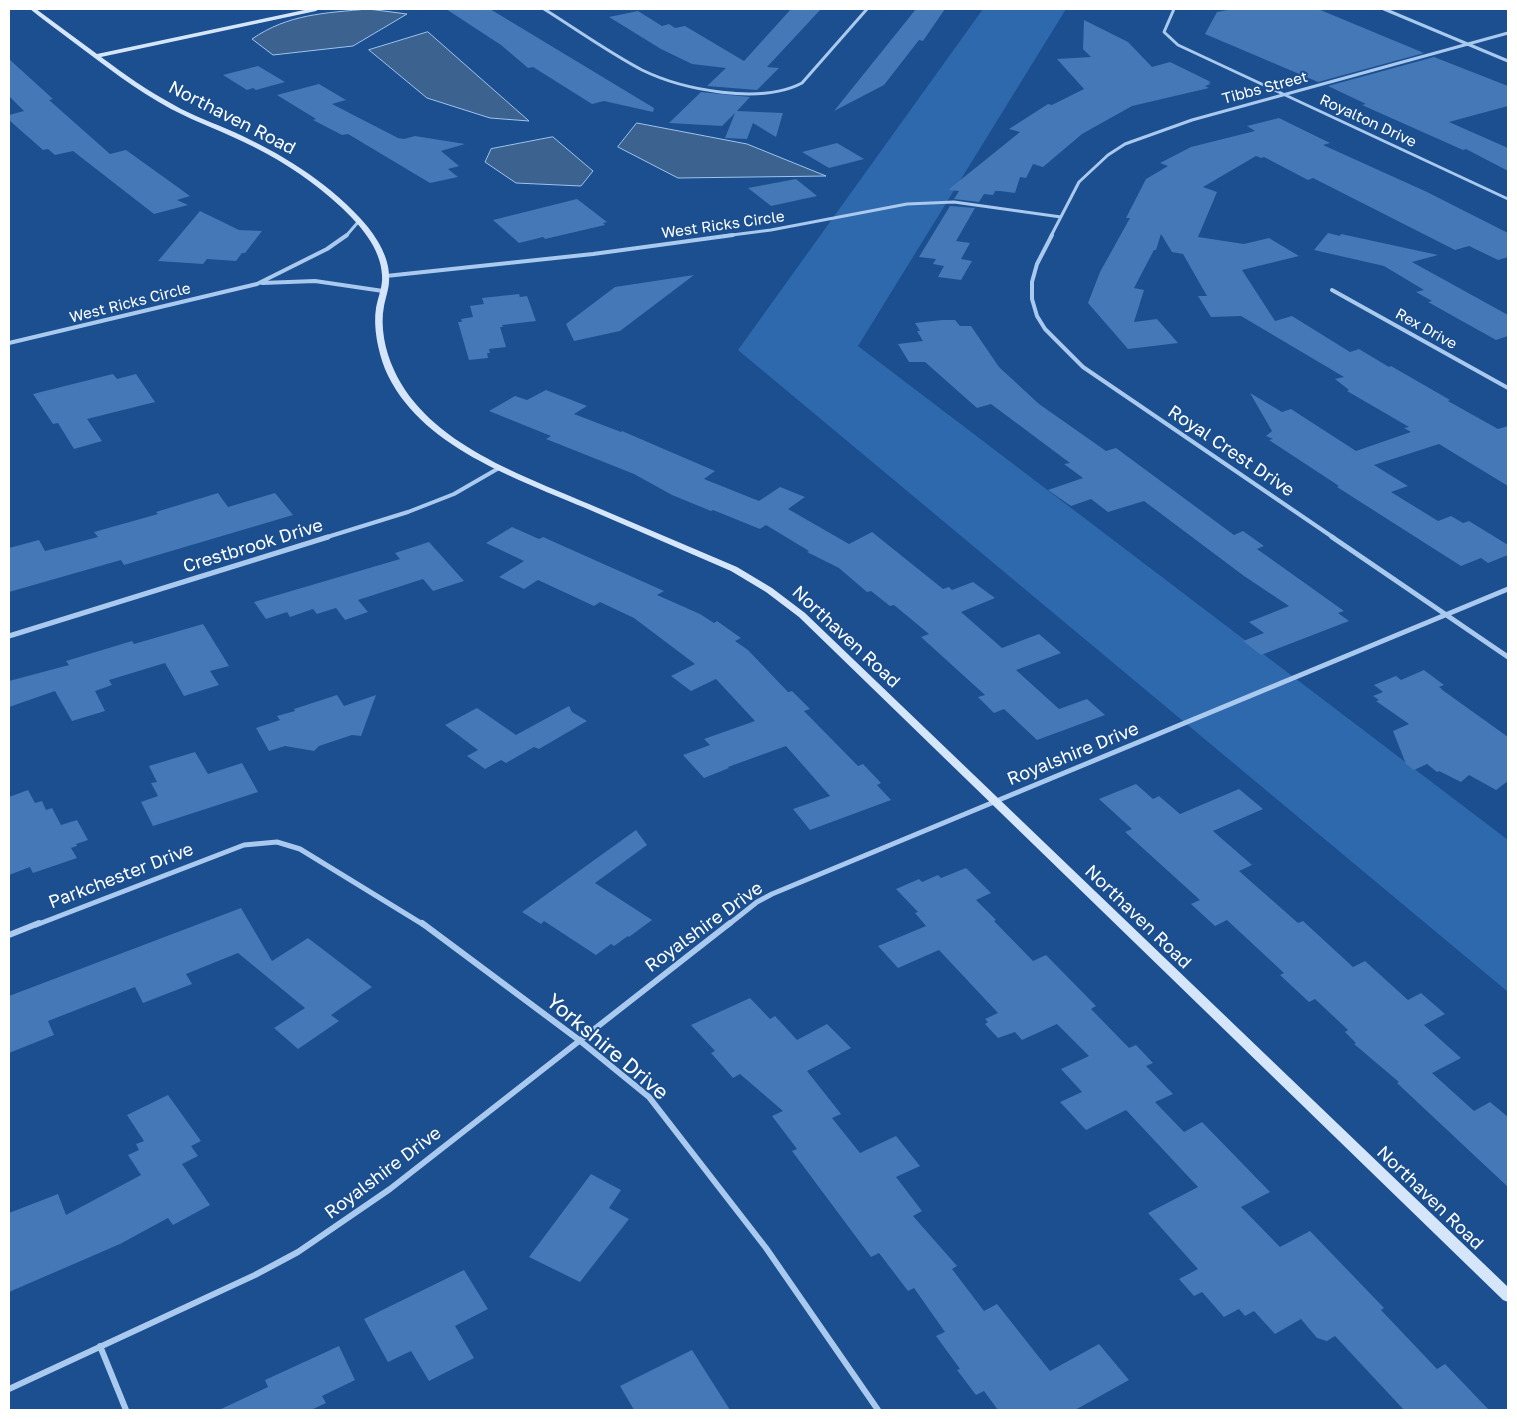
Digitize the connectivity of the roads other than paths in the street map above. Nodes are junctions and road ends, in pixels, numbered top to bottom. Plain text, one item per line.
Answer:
1 (33, 9) edge
2 (316, 9) edge
3 (544, 9) edge
4 (867, 9) edge
5 (1174, 9) edge
6 (1384, 9) edge
7 (1508, 33) edge
8 (1466, 44) junction
9 (97, 56) junction
10 (1508, 61) edge
11 (1284, 95) junction
12 (1508, 199) edge
13 (1061, 216) junction
14 (359, 221) junction
15 (386, 276) junction
16 (257, 284) junction
17 (1332, 290) dead end
18 (383, 291) junction
19 (9, 344) edge
20 (1508, 388) edge
21 (499, 468) junction
22 (1508, 589) edge
23 (1446, 615) junction
24 (9, 636) edge
25 (1508, 657) edge
26 (995, 802) junction
27 (244, 844) joint
28 (9, 934) edge
29 (579, 1040) junction
30 (1508, 1296) edge
31 (100, 1346) junction
32 (9, 1389) edge
33 (126, 1410) edge
34 (878, 1410) edge

1 - 9 street, Northaven Road
2 - 9 street
3 - 4 street
5 - 11 street, Royalton Drive
6 - 8 street
7 - 8 street, Tibbs Street
8 - 10 street
8 - 11 street, Tibbs Street
9 - 14 street, Northaven Road
11 - 12 street, Royalton Drive
11 - 13 street, Tibbs Street
13 - 15 street, West Ricks Circle
13 - 23 street, Royal Crest Drive
14 - 15 street, Northaven Road
14 - 16 street, West Ricks Circle
15 - 18 street, Northaven Road
16 - 18 street, West Ricks Circle
16 - 19 street, West Ricks Circle
17 - 20 street, Rex Drive
18 - 21 street, Northaven Road
21 - 24 street, Crestbrook Drive
21 - 26 street, Northaven Road
22 - 23 street, Royalshire Drive
23 - 25 street, Royal Crest Drive
23 - 26 street, Royalshire Drive
26 - 29 street, Royalshire Drive
26 - 30 street, Northaven Road
27 - 28 street, Parkchester Drive
27 - 29 street, Yorkshire Drive
29 - 31 street, Royalshire Drive
29 - 34 street, Yorkshire Drive
31 - 32 street, Royalshire Drive
31 - 33 street

